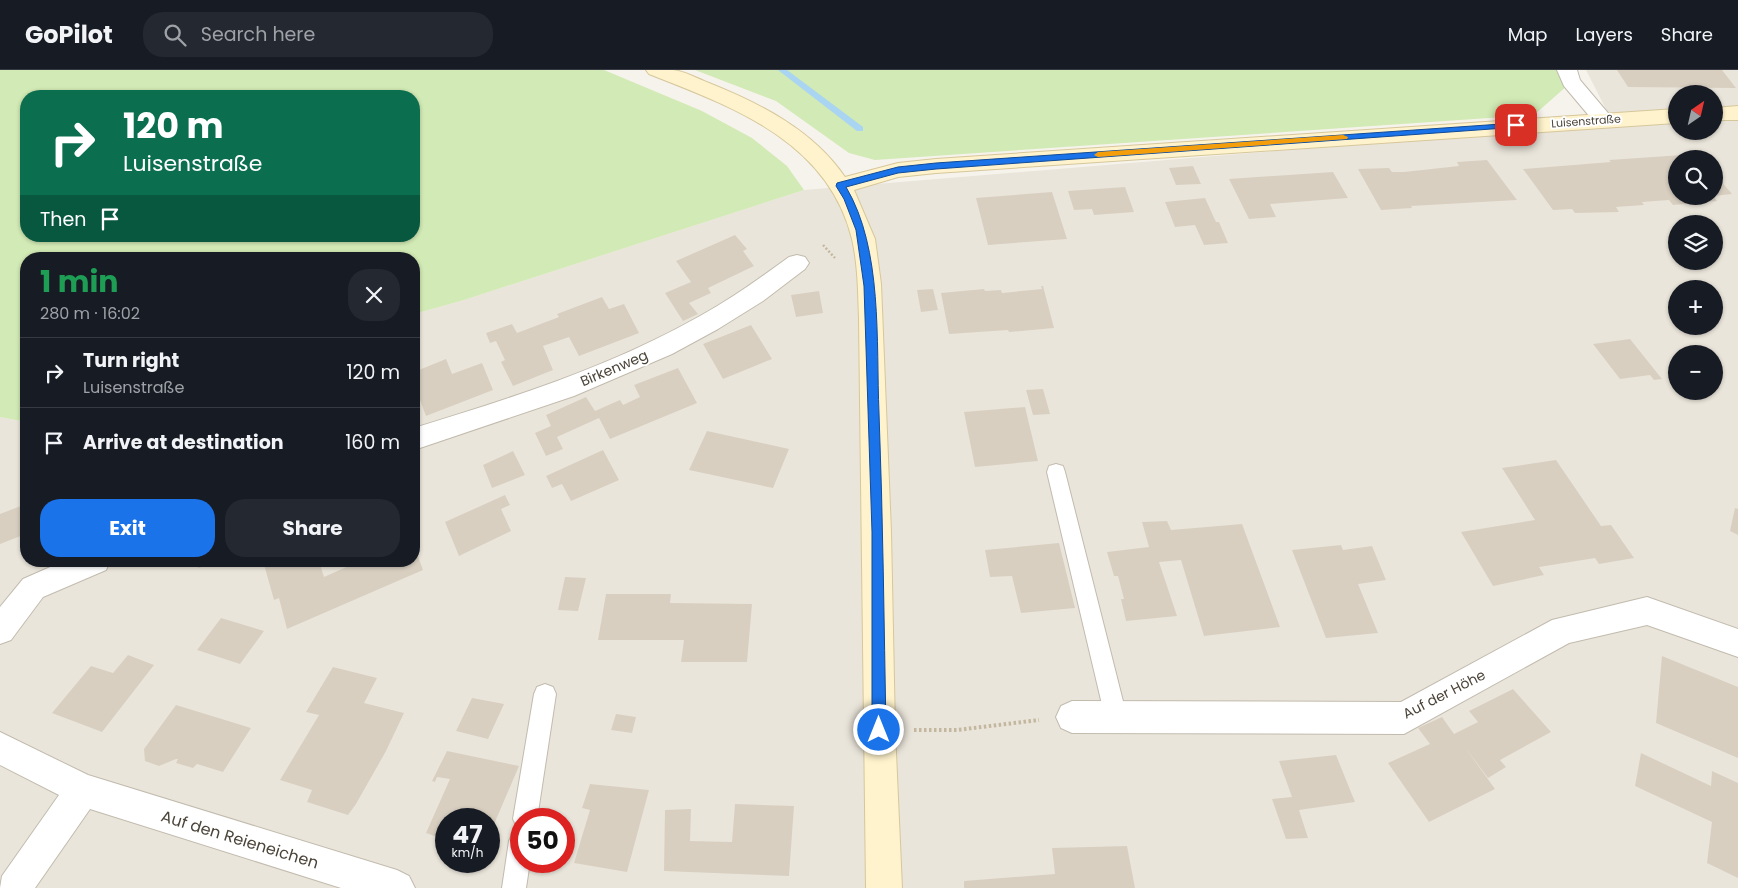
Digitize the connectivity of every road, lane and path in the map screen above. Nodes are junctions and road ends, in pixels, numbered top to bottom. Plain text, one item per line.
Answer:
1 (656, 70) edge
2 (1568, 70) edge
3 (1723, 114) edge
4 (1738, 114) edge
5 (1668, 116) edge
6 (1603, 119) junction
7 (840, 186) junction
8 (798, 263) dead end
9 (420, 437) edge
10 (1056, 472) dead end
11 (82, 567) edge
12 (0, 630) edge
13 (1738, 643) edge
14 (544, 694) dead end
15 (1072, 717) joint
16 (1116, 717) junction
17 (879, 730) junction
18 (0, 748) edge
19 (83, 790) junction
20 (527, 808) edge
21 (516, 873) edge
22 (14, 888) edge
23 (397, 888) edge
24 (514, 888) edge
25 (884, 888) edge

1 - 7 main road
2 - 6 street
3 - 4 main road
5 - 6 main road, Luisenstraße
6 - 7 main road, Luisenstraße
7 - 17 main road
8 - 9 street, Birkenweg
10 - 16 lane
11 - 12 street
13 - 16 street, Auf der Höhe
14 - 20 lane
15 - 16 street, Auf der Höhe
15 - 17 path
17 - 25 main road
18 - 19 street, Auf den Reieneichen
19 - 22 street
19 - 23 street, Auf den Reieneichen
21 - 24 lane

